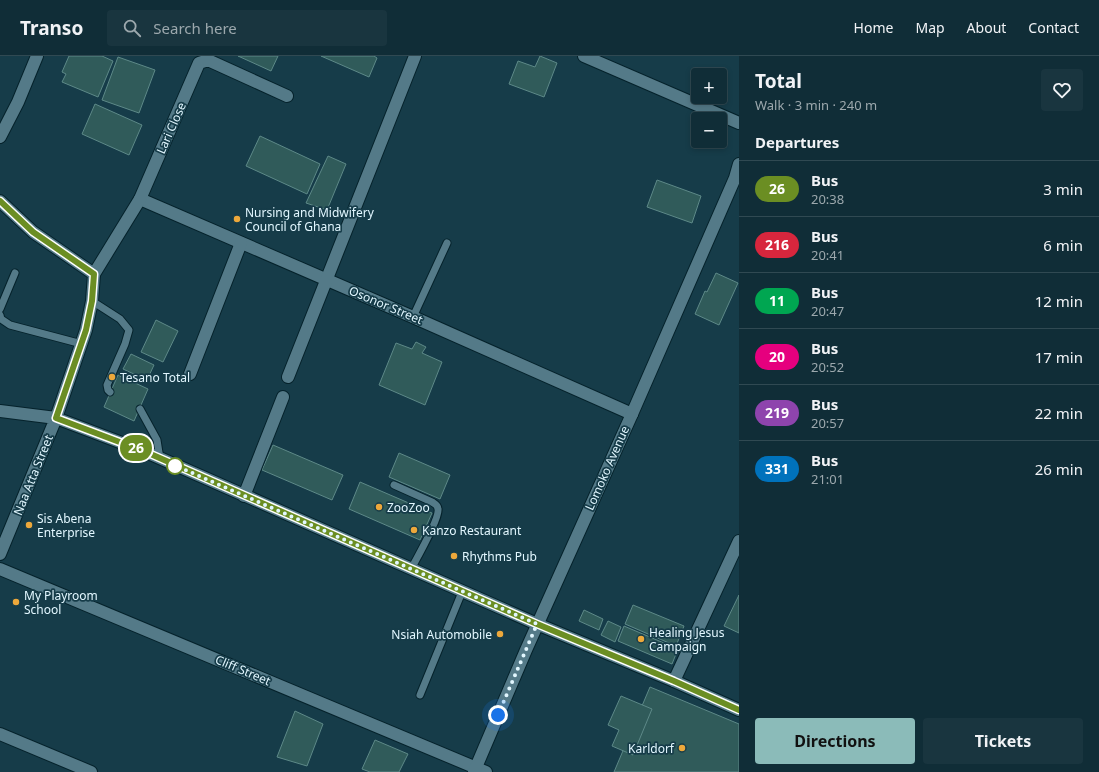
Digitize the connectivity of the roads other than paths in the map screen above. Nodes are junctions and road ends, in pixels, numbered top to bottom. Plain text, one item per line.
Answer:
1 (37, 56) edge
2 (415, 56) edge
3 (584, 56) edge
4 (287, 96) dead end
5 (739, 123) edge
6 (0, 137) edge
7 (739, 164) edge
8 (737, 178) edge
9 (140, 199) junction
10 (0, 201) edge
11 (241, 243) junction
12 (447, 243) dead end
13 (15, 273) dead end
14 (94, 274) junction
15 (326, 280) junction
16 (92, 301) junction
17 (0, 309) edge
18 (0, 315) edge
19 (413, 317) junction
20 (82, 344) junction
21 (190, 374) dead end
22 (288, 377) dead end
23 (110, 392) dead end
24 (283, 397) dead end
25 (140, 408) dead end
26 (0, 411) edge
27 (632, 414) junction
28 (56, 418) junction
29 (160, 459) junction
30 (394, 485) dead end
31 (244, 496) junction
32 (739, 540) edge
33 (0, 554) edge
34 (0, 568) edge
35 (411, 569) junction
36 (462, 592) junction
37 (537, 624) junction
38 (674, 681) junction
39 (420, 696) dead end
40 (739, 710) edge
41 (0, 734) edge
42 (479, 771) edge
43 (91, 772) edge

1 - 6 street
2 - 15 street
3 - 5 street
4 - 9 street, Lari Close
7 - 8 street, Lomoko Avenue
8 - 27 street, Lomoko Avenue
9 - 11 street, Osonor Street
9 - 14 street, Lari Close
10 - 14 street
11 - 15 street, Osonor Street
11 - 21 street
12 - 19 lane
13 - 17 lane
14 - 16 street, Naa Atta Street
15 - 19 street, Osonor Street
15 - 22 street
16 - 20 street, Naa Atta Street
16 - 23 lane
18 - 20 lane
19 - 27 street, Osonor Street
20 - 28 street, Naa Atta Street
24 - 31 street
25 - 29 lane
26 - 28 street
27 - 37 street, Lomoko Avenue
28 - 29 street
28 - 33 street, Naa Atta Street
29 - 31 street
30 - 35 lane
31 - 35 street
32 - 38 street
34 - 42 street, Cliff Street
35 - 36 street
36 - 37 street
36 - 39 lane
37 - 38 street
37 - 42 street, Lomoko Avenue
38 - 40 street
41 - 43 street

